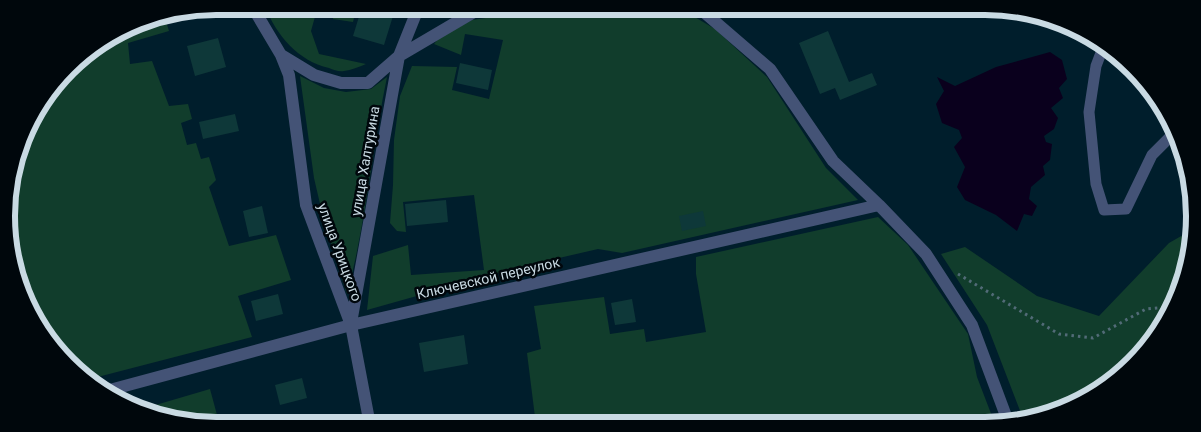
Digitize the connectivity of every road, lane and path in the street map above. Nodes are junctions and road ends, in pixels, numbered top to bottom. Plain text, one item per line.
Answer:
1 (257, 15) edge
2 (415, 15) edge
3 (469, 15) edge
4 (707, 15) edge
5 (1101, 53) edge
6 (281, 55) junction
7 (399, 56) junction
8 (1170, 137) edge
9 (879, 205) junction
10 (951, 269) dead end
11 (1163, 308) edge
12 (351, 325) junction
13 (113, 389) edge
14 (1006, 416) edge
15 (368, 417) edge

1 - 6 street, улица Урицкого
2 - 7 street, улица Халтурина
3 - 7 street
4 - 9 street
5 - 8 lane
6 - 7 street
6 - 12 street, улица Урицкого
7 - 12 street, улица Халтурина
9 - 12 street, Ключевской переулок
9 - 14 street
10 - 11 path
12 - 13 street, Ключевской переулок
12 - 15 street, улица Урицкого

